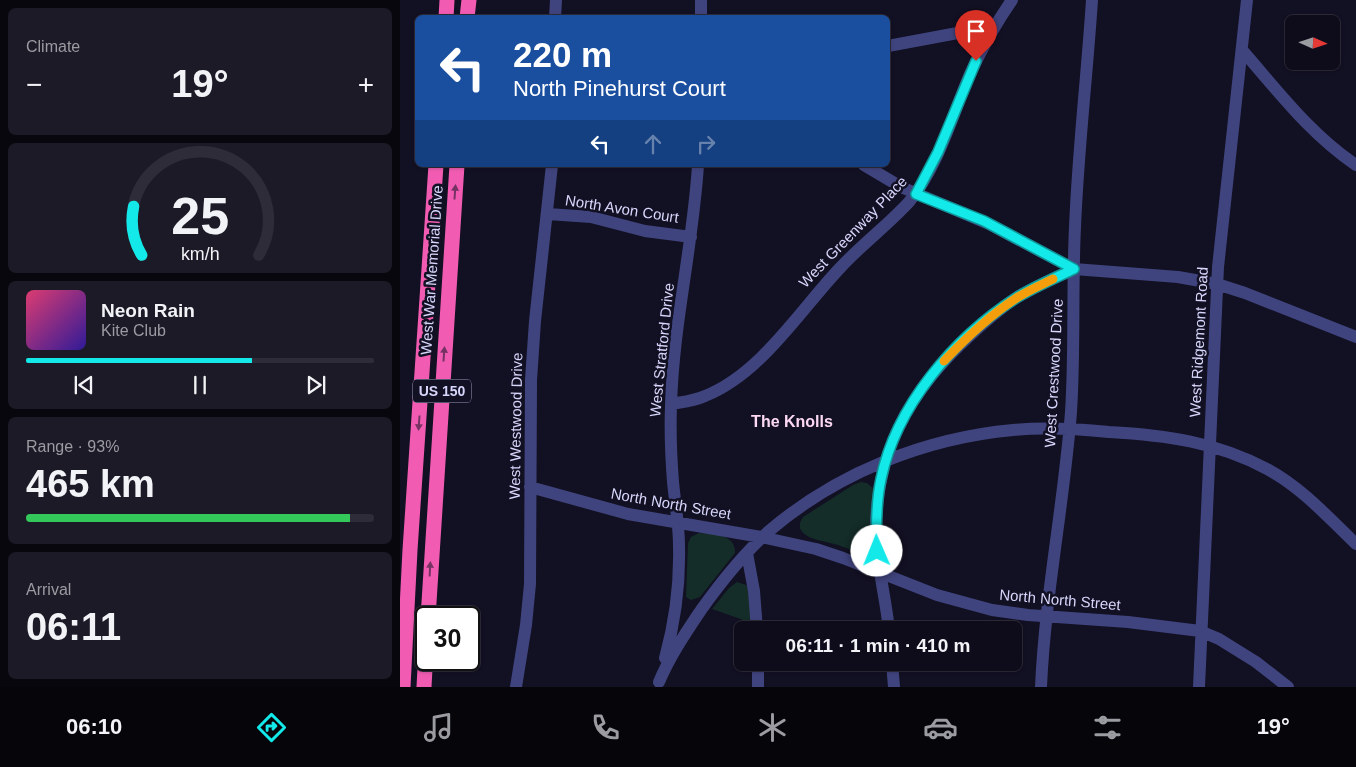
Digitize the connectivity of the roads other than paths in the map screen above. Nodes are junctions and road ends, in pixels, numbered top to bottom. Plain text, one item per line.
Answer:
1 (447, 0) edge
2 (469, 0) edge
3 (556, 0) edge
4 (701, 0) edge
5 (1012, 0) edge
6 (1092, 0) edge
7 (1247, 0) edge
8 (446, 15) edge
9 (467, 15) edge
10 (555, 15) edge
11 (701, 15) edge
12 (995, 26) junction
13 (890, 46) edge
14 (1242, 50) junction
15 (1356, 165) edge
16 (436, 167) edge
17 (457, 167) edge
18 (552, 167) edge
19 (698, 167) edge
20 (867, 167) edge
21 (916, 194) junction
22 (548, 214) junction
23 (691, 237) junction
24 (1074, 269) junction
25 (1217, 284) junction
26 (1356, 337) edge
27 (671, 404) junction
28 (1069, 429) junction
29 (1210, 445) junction
30 (886, 460) junction
31 (530, 487) junction
32 (677, 523) junction
33 (763, 537) junction
34 (1356, 544) edge
35 (747, 553) junction
36 (879, 573) junction
37 (429, 606) edge
38 (1046, 617) junction
39 (756, 621) edge
40 (887, 621) edge
41 (1202, 632) junction
42 (425, 671) edge
43 (758, 671) edge
44 (893, 671) edge
45 (658, 685) edge
46 (403, 687) edge
47 (424, 687) edge
48 (516, 687) edge
49 (758, 687) edge
50 (894, 687) edge
51 (1041, 687) edge
52 (1200, 687) edge
53 (1288, 687) edge

1 - 8 highway
2 - 9 highway
3 - 10 street
4 - 11 street
5 - 12 street, West Greenway Place
6 - 24 street, West Crestwood Drive
7 - 14 street, West Ridgemont Road
12 - 13 street
12 - 21 street, West Greenway Place
14 - 15 street
14 - 25 street, West Ridgemont Road
16 -> 46 highway, West War Memorial Drive / US 150
37 -> 17 highway, West War Memorial Drive / US 150
18 - 22 street, West Westwood Drive
19 - 23 street, West Stratford Drive
20 - 21 street
21 - 24 street
21 - 27 street, West Greenway Place
22 - 23 street, North Avon Court
22 - 31 street, West Westwood Drive
23 - 27 street, West Stratford Drive
24 - 25 street
24 - 28 street, West Crestwood Drive
24 - 30 street
25 - 26 street
25 - 29 street, West Ridgemont Road
27 - 32 street, West Stratford Drive
28 - 29 street
28 - 30 street
28 - 38 street, West Crestwood Drive
29 - 34 street
29 - 41 street, West Ridgemont Road
30 - 33 street
30 - 36 street
31 - 32 street, North North Street
31 - 48 street, West Westwood Drive
32 - 33 street, North North Street
32 - 45 street, West Stratford Drive
33 - 35 street
33 - 36 street, North North Street
35 - 39 street
35 - 45 street
36 - 38 street, North North Street
36 - 40 street
38 - 41 street, North North Street
38 - 51 street, West Crestwood Drive
41 - 52 street, West Ridgemont Road
41 - 53 street, North North Street
42 - 47 highway
43 - 49 street
44 - 50 street

